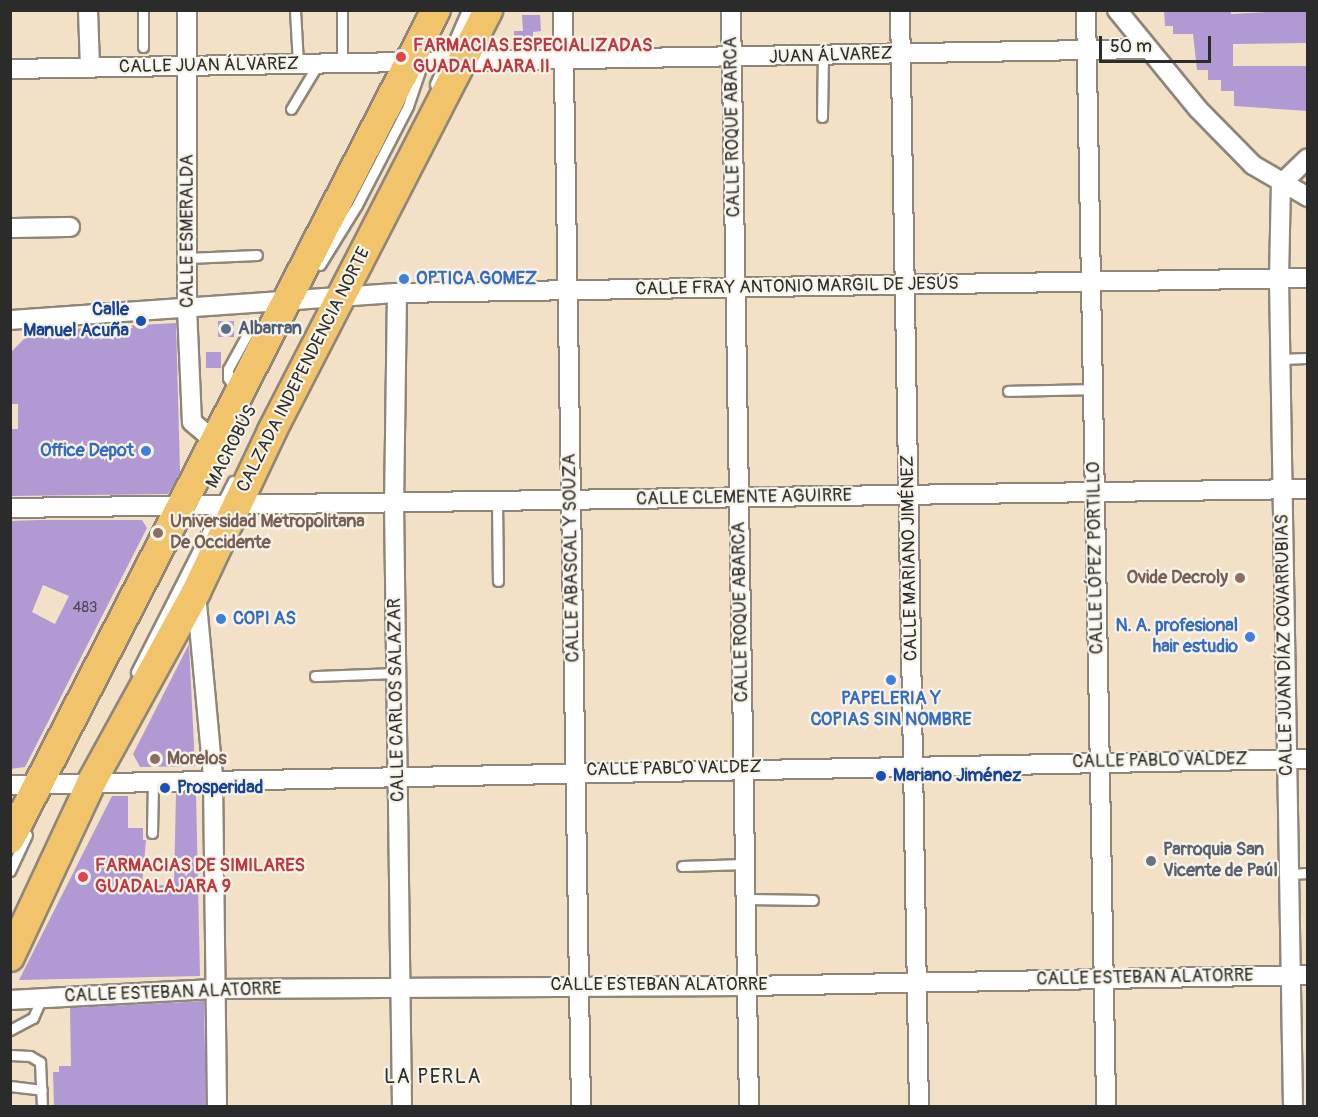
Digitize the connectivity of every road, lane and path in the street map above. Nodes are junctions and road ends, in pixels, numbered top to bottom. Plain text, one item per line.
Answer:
1 (88, 10) edge
2 (143, 10) edge
3 (187, 10) edge
4 (295, 10) edge
5 (342, 10) edge
6 (436, 10) edge
7 (447, 10) edge
8 (466, 10) edge
9 (488, 10) edge
10 (563, 10) edge
11 (731, 10) edge
12 (900, 10) edge
13 (1086, 10) edge
14 (1118, 10) edge
15 (432, 42) dead end
16 (143, 47) dead end
17 (1147, 49) junction
18 (1087, 50) junction
19 (901, 54) junction
20 (823, 56) junction
21 (420, 59) junction
22 (732, 59) junction
23 (563, 61) junction
24 (342, 63) junction
25 (452, 63) junction
26 (298, 64) junction
27 (318, 64) junction
28 (188, 67) junction
29 (90, 68) junction
30 (10, 69) edge
31 (432, 92) dead end
32 (428, 102) dead end
33 (291, 109) dead end
34 (822, 117) dead end
35 (1308, 158) edge
36 (1281, 183) junction
37 (1308, 197) edge
38 (70, 227) dead end
39 (10, 228) edge
40 (257, 255) dead end
41 (188, 258) junction
42 (316, 272) dead end
43 (1279, 278) junction
44 (1308, 278) edge
45 (310, 281) dead end
46 (1091, 282) junction
47 (905, 285) junction
48 (735, 288) junction
49 (567, 291) junction
50 (397, 293) junction
51 (335, 296) junction
52 (187, 308) junction
53 (286, 308) junction
54 (10, 320) edge
55 (1308, 358) edge
56 (1280, 359) junction
57 (1093, 388) junction
58 (1008, 391) dead end
59 (259, 432) dead end
60 (215, 441) junction
61 (237, 473) dead end
62 (1282, 489) junction
63 (1308, 489) edge
64 (1095, 492) junction
65 (908, 495) junction
66 (572, 500) junction
67 (739, 500) junction
68 (497, 501) junction
69 (394, 503) junction
70 (229, 504) junction
71 (188, 506) junction
72 (10, 508) edge
73 (498, 581) dead end
74 (196, 592) junction
75 (397, 673) junction
76 (315, 676) dead end
77 (132, 680) dead end
78 (106, 731) dead end
79 (1287, 759) junction
80 (1308, 759) edge
81 (1100, 762) junction
82 (913, 766) junction
83 (744, 767) junction
84 (576, 772) junction
85 (398, 775) junction
86 (213, 778) junction
87 (86, 783) junction
88 (153, 783) junction
89 (10, 785) edge
90 (46, 786) junction
91 (33, 822) dead end
92 (152, 833) dead end
93 (10, 839) edge
94 (745, 864) junction
95 (682, 866) dead end
96 (10, 871) edge
97 (1308, 873) edge
98 (1289, 874) junction
99 (746, 899) junction
100 (813, 900) dead end
101 (10, 931) edge
102 (10, 957) edge
103 (1299, 976) edge
104 (1103, 978) junction
105 (917, 981) junction
106 (579, 985) junction
107 (747, 986) junction
108 (401, 987) junction
109 (213, 989) junction
110 (41, 999) junction
111 (10, 1000) edge
112 (10, 1030) edge
113 (10, 1055) edge
114 (10, 1086) edge
115 (42, 1090) junction
116 (42, 1107) edge
117 (217, 1107) edge
118 (402, 1107) edge
119 (580, 1107) edge
120 (749, 1107) edge
121 (919, 1107) edge
122 (1106, 1107) edge
123 (1293, 1107) edge

1 - 29 street
2 - 16 lane
3 - 28 street, CALLE ESMERALDA
4 - 26 lane
5 - 24 lane
6 - 21 main road
7 - 15 lane
8 - 25 lane
9 - 25 main road, CALZADA INDEPENDENCIA NORTE
10 - 23 street, CALLE ABASCAL Y SOUZA
11 - 22 street, CALLE ROQUE ABARCA
12 - 19 street, CALLE MARIANO JIMÉNEZ
13 - 18 street, CALLE LÓPEZ PORTILLO
14 - 17 street
17 - 18 street, JUAN ÁLVAREZ
17 - 36 street
18 - 19 street, JUAN ÁLVAREZ
18 - 46 street, CALLE LÓPEZ PORTILLO
19 - 20 street, JUAN ÁLVAREZ
19 - 47 street, CALLE MARIANO JIMÉNEZ
20 - 22 street, JUAN ÁLVAREZ
20 - 34 lane
21 - 24 street, CALLE JUAN ÁLVAREZ
21 - 25 street, JUAN ÁLVAREZ
21 - 42 lane
21 - 53 main road
22 - 23 street, JUAN ÁLVAREZ
22 - 48 street, CALLE ROQUE ABARCA
23 - 25 street, JUAN ÁLVAREZ
23 - 49 street, CALLE ABASCAL Y SOUZA
24 - 27 street, CALLE JUAN ÁLVAREZ
25 - 31 lane
25 - 51 main road, CALZADA INDEPENDENCIA NORTE
26 - 27 street, CALLE JUAN ÁLVAREZ
26 - 28 street, CALLE JUAN ÁLVAREZ
27 - 33 lane
28 - 29 street, CALLE JUAN ÁLVAREZ
28 - 41 street, CALLE ESMERALDA
29 - 30 street, CALLE JUAN ÁLVAREZ
32 - 51 lane, MACROBÚS
35 - 36 street
36 - 37 street
36 - 43 street, CALLE JUAN DÍAZ COVARRUBIAS
38 - 39 street
40 - 41 lane
41 - 52 street, CALLE ESMERALDA
43 - 44 street, CALLE FRAY ANTONIO MARGIL DE JESÚS
43 - 46 street, CALLE FRAY ANTONIO MARGIL DE JESÚS
43 - 56 street, CALLE JUAN DÍAZ COVARRUBIAS
45 - 53 lane, MACROBÚS
46 - 47 street, CALLE FRAY ANTONIO MARGIL DE JESÚS
46 - 57 street, CALLE LÓPEZ PORTILLO
47 - 48 street, CALLE FRAY ANTONIO MARGIL DE JESÚS
47 - 65 street, CALLE MARIANO JIMÉNEZ
48 - 49 street, CALLE FRAY ANTONIO MARGIL DE JESÚS
48 - 67 street, CALLE ROQUE ABARCA
49 - 50 street, CALLE FRAY ANTONIO MARGIL DE JESÚS
49 - 66 street, CALLE ABASCAL Y SOUZA
50 - 51 street, CALLE FRAY ANTONIO MARGIL DE JESÚS
50 - 69 street, CALLE CARLOS SALAZAR
51 - 53 street, CALLE FRAY ANTONIO MARGIL DE JESÚS
51 - 59 lane, MACROBÚS
51 - 70 main road, CALZADA INDEPENDENCIA NORTE
52 - 53 street
52 - 54 street
52 - 60 street, CALLE ESMERALDA
53 - 60 main road
53 - 71 lane, MACROBÚS
55 - 56 lane
56 - 62 street, CALLE JUAN DÍAZ COVARRUBIAS
57 - 58 lane
57 - 64 street, CALLE LÓPEZ PORTILLO
60 - 71 main road
61 - 70 lane, MACROBÚS
62 - 63 street, CALLE CLEMENTE AGUIRRE
62 - 64 street, CALLE CLEMENTE AGUIRRE
62 - 79 street, CALLE JUAN DÍAZ COVARRUBIAS
64 - 65 street, CALLE CLEMENTE AGUIRRE
64 - 81 street, CALLE LÓPEZ PORTILLO
65 - 67 street, CALLE CLEMENTE AGUIRRE
65 - 82 street, CALLE MARIANO JIMÉNEZ
66 - 67 street, CALLE CLEMENTE AGUIRRE
66 - 68 street, CALLE CLEMENTE AGUIRRE
66 - 84 street, CALLE ABASCAL Y SOUZA
67 - 83 street, CALLE ROQUE ABARCA
68 - 69 street, CALLE CLEMENTE AGUIRRE
68 - 73 lane
69 - 70 street, CALLE CLEMENTE AGUIRRE
69 - 75 street, CALLE CARLOS SALAZAR
70 - 71 street, CALLE CLEMENTE AGUIRRE
70 - 74 main road, CALZADA INDEPENDENCIA NORTE
70 - 77 lane, MACROBÚS
71 - 72 street, CALLE CLEMENTE AGUIRRE
71 - 90 main road
74 - 86 street
74 - 87 main road, CALZADA INDEPENDENCIA NORTE
75 - 76 lane
75 - 85 street, CALLE CARLOS SALAZAR
78 - 87 lane
79 - 80 street, CALLE PABLO VALDEZ
79 - 81 street, CALLE PABLO VALDEZ
79 - 98 street, CALLE JUAN DÍAZ COVARRUBIAS
81 - 82 street, CALLE PABLO VALDEZ
81 - 104 street, CALLE LÓPEZ PORTILLO
82 - 83 street, CALLE PABLO VALDEZ
82 - 105 street, CALLE MARIANO JIMÉNEZ
83 - 84 street, CALLE PABLO VALDEZ
83 - 94 street, CALLE ROQUE ABARCA
84 - 85 street, CALLE PABLO VALDEZ
84 - 106 street, CALLE ABASCAL Y SOUZA
85 - 86 street, CALLE PABLO VALDEZ
85 - 108 street, CALLE CARLOS SALAZAR
86 - 88 street, CALLE PABLO VALDEZ
86 - 109 street
87 - 88 street, CALLE PABLO VALDEZ
87 - 90 street, CALLE PABLO VALDEZ
87 - 101 lane
87 - 102 main road, CALZADA INDEPENDENCIA NORTE
88 - 92 lane
89 - 90 street, CALLE PABLO VALDEZ
90 - 93 main road
91 - 96 lane
94 - 95 lane
94 - 99 street, CALLE ROQUE ABARCA
97 - 98 lane
98 - 103 street, CALLE JUAN DÍAZ COVARRUBIAS
99 - 100 lane
99 - 107 street, CALLE ROQUE ABARCA
103 - 104 street, CALLE ESTEBAN ALATORRE
103 - 123 street, CALLE JUAN DÍAZ COVARRUBIAS
104 - 105 street, CALLE ESTEBAN ALATORRE
104 - 122 street, CALLE LÓPEZ PORTILLO
105 - 107 street, CALLE ESTEBAN ALATORRE
105 - 121 street, CALLE MARIANO JIMÉNEZ
106 - 107 street, CALLE ESTEBAN ALATORRE
106 - 108 street, CALLE ESTEBAN ALATORRE
106 - 119 street, CALLE ABASCAL Y SOUZA
107 - 120 street, CALLE ROQUE ABARCA
108 - 109 street, CALLE ESTEBAN ALATORRE
108 - 118 street, CALLE CARLOS SALAZAR
109 - 110 street, CALLE ESTEBAN ALATORRE
109 - 117 street
110 - 111 street, CALLE ESTEBAN ALATORRE
110 - 112 lane
113 - 115 lane
114 - 115 lane
115 - 116 lane

